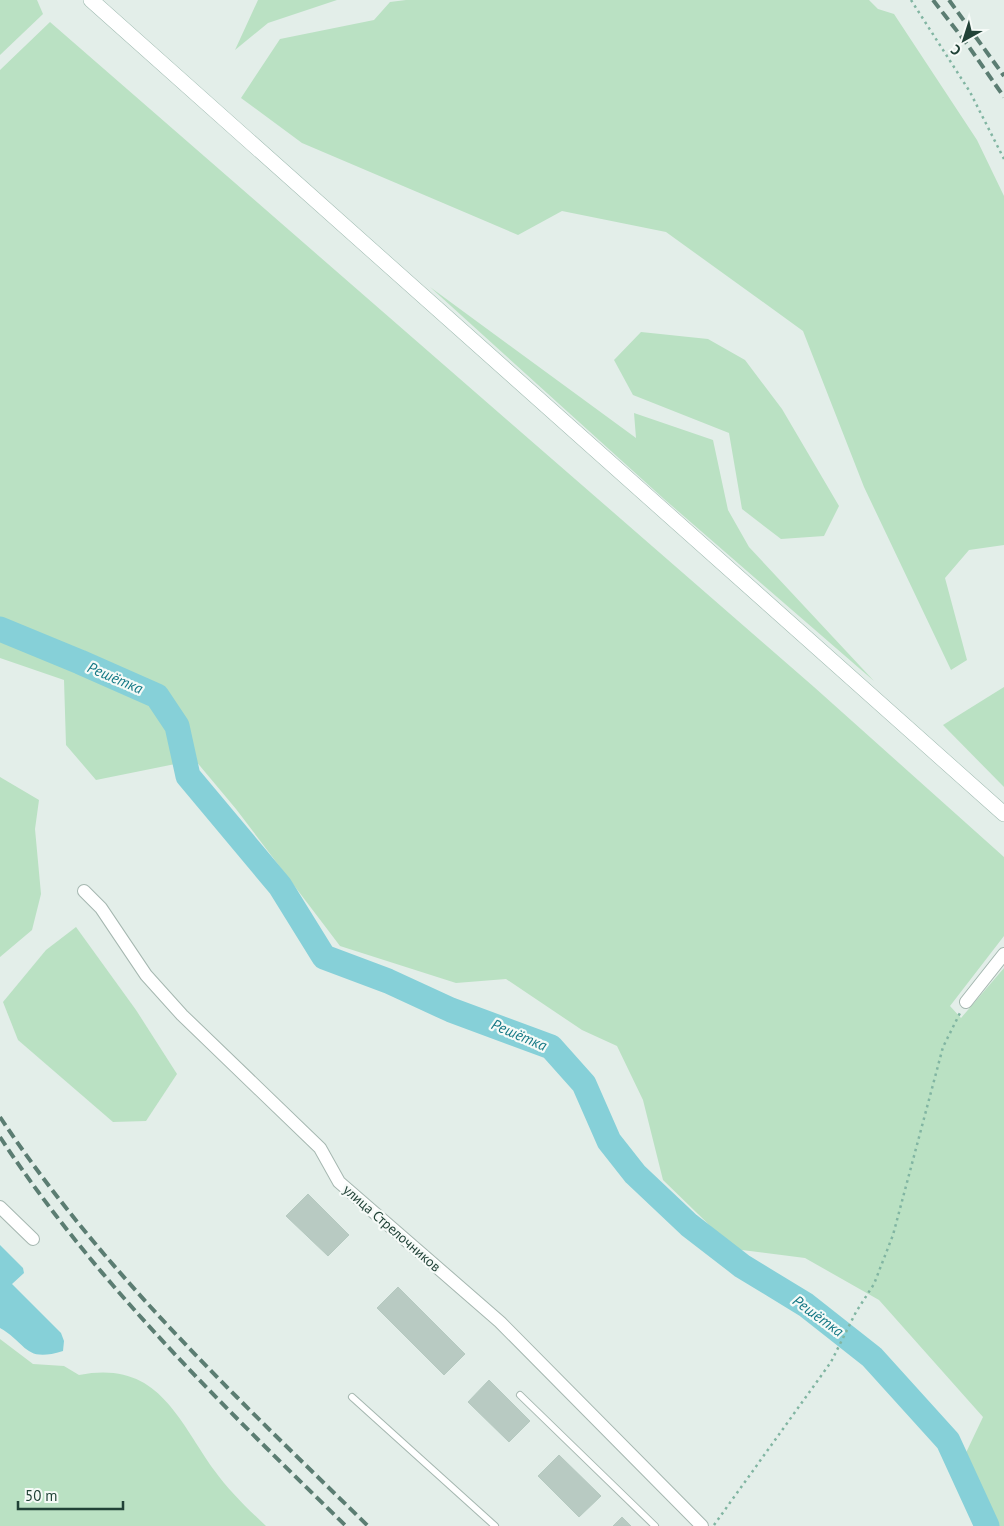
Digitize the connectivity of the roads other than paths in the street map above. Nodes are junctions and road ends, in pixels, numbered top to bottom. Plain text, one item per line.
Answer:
1 (91, 0) edge
2 (1004, 814) edge
3 (84, 891) dead end
4 (1004, 954) edge
5 (966, 1002) road end
6 (0, 1207) edge
7 (33, 1239) dead end
8 (520, 1395) dead end
9 (352, 1397) dead end
10 (495, 1526) edge
11 (655, 1526) edge
12 (702, 1526) edge

1 - 2 street
3 - 12 street, улица Стрелочников
4 - 5 street
6 - 7 street
8 - 11 lane
9 - 10 lane

